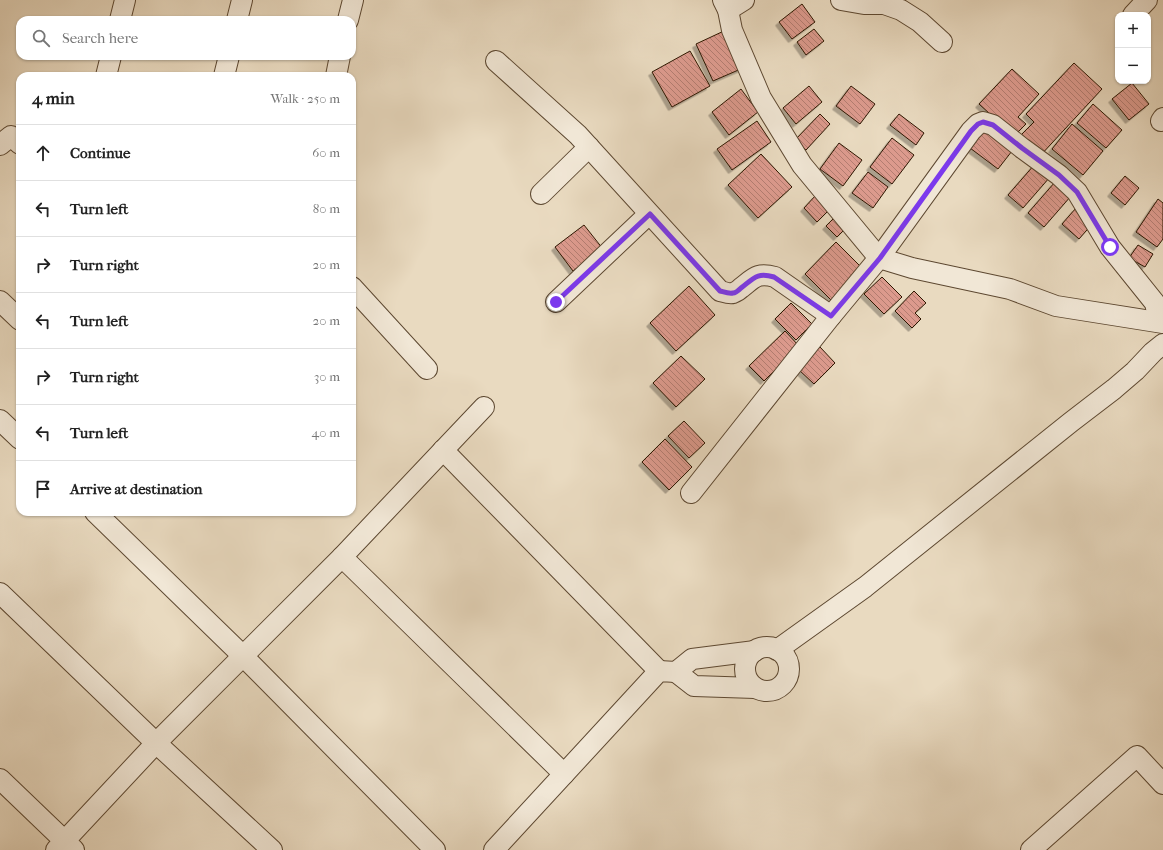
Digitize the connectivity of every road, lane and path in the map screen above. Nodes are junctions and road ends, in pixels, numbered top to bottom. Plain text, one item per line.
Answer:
1 (125, 0) edge
2 (242, 0) edge
3 (353, 0) edge
4 (841, 0) edge
5 (1147, 0) edge
6 (732, 3) edge
7 (1136, 12) edge
8 (121, 16) edge
9 (238, 16) edge
10 (349, 16) edge
11 (942, 42) dead end
12 (110, 60) edge
13 (228, 60) edge
14 (339, 60) edge
15 (496, 61) dead end
16 (107, 72) edge
17 (225, 72) edge
18 (337, 72) edge
19 (16, 140) edge
20 (0, 145) edge
21 (589, 147) junction
22 (541, 194) dead end
23 (650, 214) junction
24 (880, 258) junction
25 (356, 292) edge
26 (0, 301) edge
27 (556, 302) dead end
28 (16, 316) edge
29 (831, 316) junction
30 (1161, 323) edge
31 (1163, 344) edge
32 (427, 369) dead end
33 (484, 407) dead end
34 (0, 420) edge
35 (16, 436) edge
36 (443, 450) junction
37 (691, 493) dead end
38 (100, 516) edge
39 (342, 557) junction
40 (0, 593) edge
41 (777, 650) junction
42 (755, 651) junction
43 (243, 656) junction
44 (667, 672) junction
45 (755, 688) junction
46 (156, 743) junction
47 (564, 774) junction
48 (0, 779) edge
49 (1163, 784) edge
50 (65, 847) edge
51 (272, 850) edge
52 (435, 850) edge
53 (494, 850) edge
54 (1031, 850) edge

1 - 8 street
2 - 9 street
3 - 10 street
4 - 11 street
5 - 7 street
6 - 24 street
12 - 16 street
13 - 17 street
14 - 18 street
15 - 21 street
19 - 20 street
21 - 22 street
21 - 23 street
23 - 27 street
23 - 29 street
24 - 29 street
24 - 30 street
24 - 30 street
25 - 32 street
26 - 28 street
29 - 37 street
31 - 41 street
33 - 36 street
34 - 35 street
36 - 39 street
36 - 44 street
38 - 43 street
39 - 43 street
39 - 47 street
40 - 46 street
41 - 42 street
41 - 45 street
42 - 44 street
42 - 45 street
43 - 46 street
43 - 52 street
44 - 45 street
44 - 47 street
46 - 50 street
46 - 51 street
47 - 53 street
48 - 50 street
49 - 54 street

